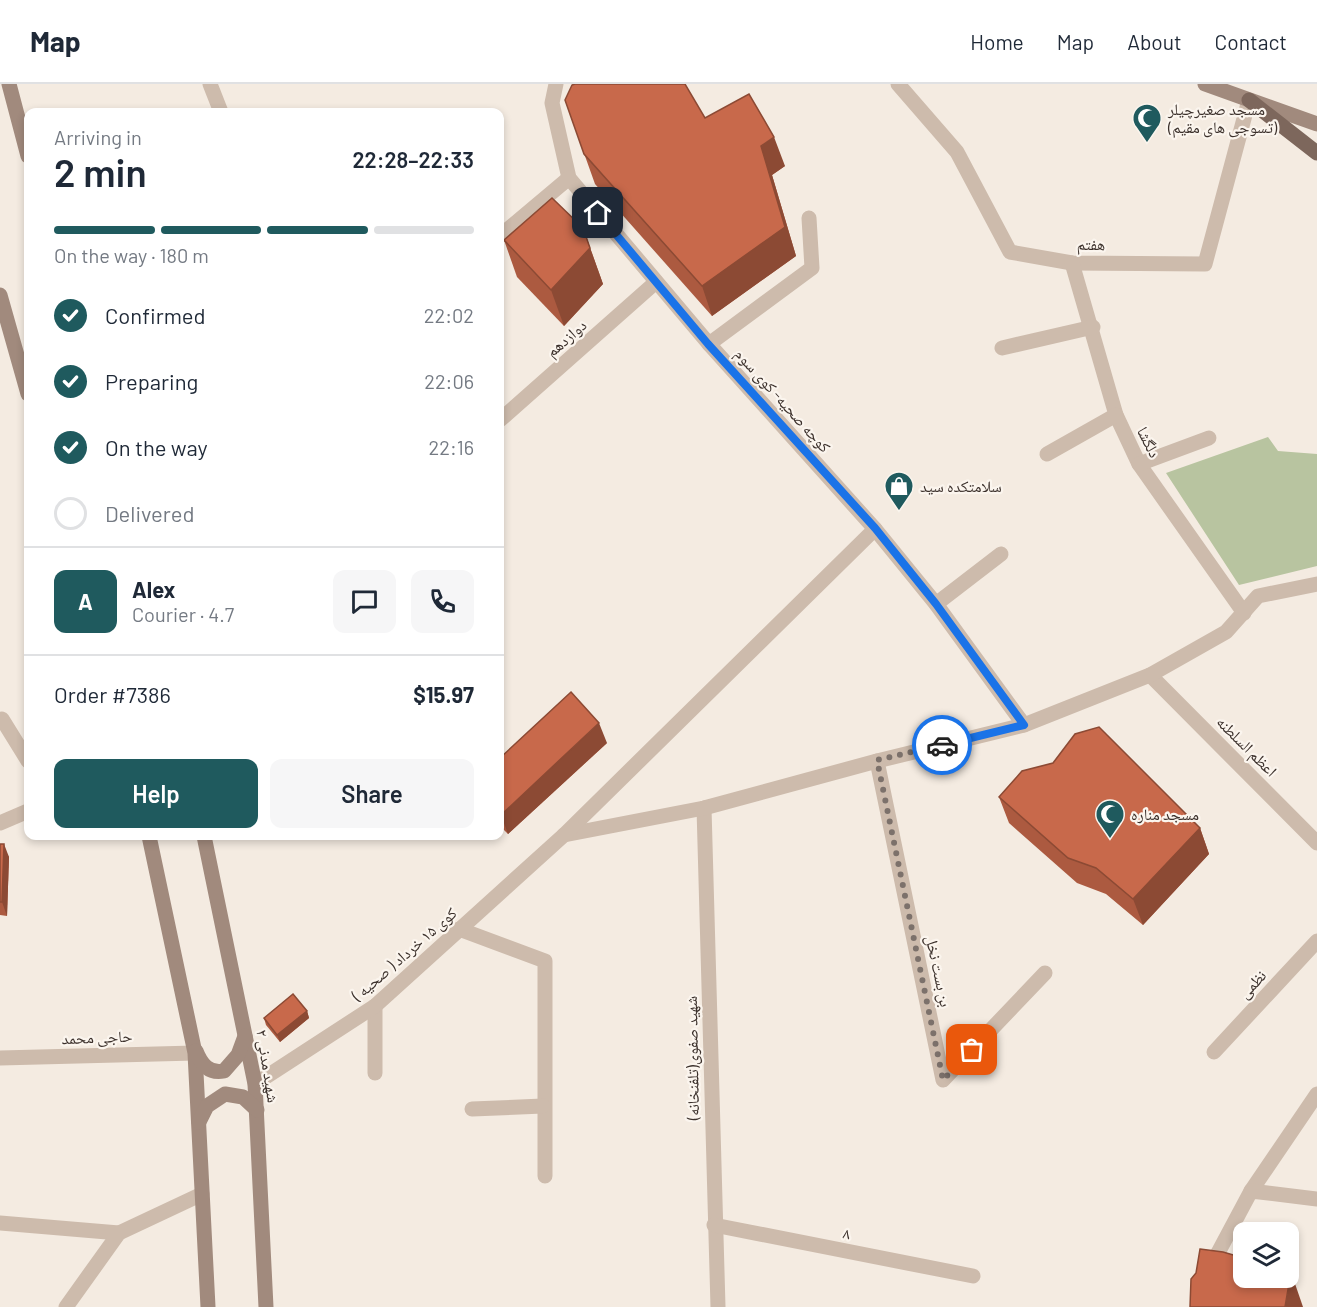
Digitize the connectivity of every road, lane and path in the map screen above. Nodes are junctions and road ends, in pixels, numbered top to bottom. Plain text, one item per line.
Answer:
1 (9, 84) edge
2 (210, 84) edge
3 (556, 84) edge
4 (898, 84) edge
5 (1205, 84) edge
6 (573, 97) edge
7 (1249, 100) junction
8 (552, 103) junction
9 (219, 108) edge
10 (1317, 124) edge
11 (24, 141) edge
12 (1317, 153) edge
13 (569, 178) junction
14 (809, 218) dead end
15 (504, 233) edge
16 (1072, 262) junction
17 (656, 282) junction
18 (0, 295) edge
19 (1093, 327) junction
20 (708, 344) junction
21 (1002, 348) dead end
22 (24, 380) edge
23 (504, 411) edge
24 (1116, 415) junction
25 (1209, 438) dead end
26 (1047, 454) dead end
27 (1138, 464) junction
28 (875, 528) junction
29 (1001, 554) dead end
30 (1317, 584) edge
31 (936, 604) junction
32 (1244, 613) junction
33 (1150, 675) junction
34 (2, 719) dead end
35 (1024, 725) junction
36 (24, 755) edge
37 (877, 760) junction
38 (704, 808) junction
39 (24, 814) edge
40 (0, 823) edge
41 (564, 835) junction
42 (150, 840) edge
43 (205, 840) edge
44 (1317, 843) edge
45 (459, 929) junction
46 (1317, 940) edge
47 (1045, 974) dead end
48 (375, 1006) junction
49 (245, 1034) junction
50 (194, 1046) junction
51 (1214, 1052) dead end
52 (0, 1058) edge
53 (375, 1072) dead end
54 (255, 1084) junction
55 (1317, 1094) edge
56 (543, 1106) junction
57 (472, 1109) dead end
58 (257, 1110) junction
59 (199, 1122) junction
60 (545, 1176) dead end
61 (1251, 1191) junction
62 (202, 1194) junction
63 (1317, 1199) edge
64 (0, 1222) edge
65 (714, 1225) junction
66 (119, 1233) junction
67 (973, 1276) dead end
68 (66, 1307) edge
69 (208, 1307) edge
70 (266, 1307) edge
71 (718, 1307) edge
72 (1200, 1307) edge

1 - 11 main road
2 - 9 street
3 - 8 street, کوچه صحیه- کوی سوم
4 - 16 street, هفتم
5 - 7 main road
6 - 8 street
7 - 10 main road
7 - 12 main road
7 - 16 street, هفتم
8 - 13 street, کوچه صحیه- کوی سوم
13 - 15 street
13 - 17 street, کوچه صحیه- کوی سوم
14 - 20 street
16 - 19 street, دلگشا
17 - 20 street, کوچه صحیه- کوی سوم
17 - 23 street, دوازدهم
18 - 22 main road
19 - 21 street
19 - 24 street, دلگشا
20 - 28 street, کوچه صحیه- کوی سوم
24 - 26 street
24 - 27 street, دلگشا
25 - 27 street
27 - 32 street, دلگشا
28 - 31 street, کوچه صحیه- کوی سوم
28 - 41 street, کوی ۱۵ خرداد ( صحیه )
29 - 31 street
30 - 32 street
31 - 35 street, کوچه صحیه- کوی سوم
32 - 33 street
33 - 35 street
33 - 44 street, اعظم السلطنه
34 - 36 street
35 - 37 street
37 - 38 street
37 - 47 street, بن بست نخل
38 - 41 street
38 - 65 street, شهید صفوی(تلفنخانه)
39 - 40 street
41 - 45 street, کوی ۱۵ خرداد ( صحیه )
42 - 50 main road
43 - 49 main road, شهید مدنی ۲
45 - 48 street, کوی ۱۵ خرداد ( صحیه )
45 - 56 street
46 - 51 street, نظمی
48 - 53 street
48 - 54 street, کوی ۱۵ خرداد ( صحیه )
49 - 50 main road
49 - 54 main road, شهید مدنی ۲
50 - 52 street, حاجی محمد
50 - 59 main road
54 - 58 main road, شهید مدنی ۲
55 - 61 street
56 - 57 street
56 - 60 street
58 - 59 main road
58 - 70 main road, شهید مدنی ۲
59 - 62 main road
61 - 63 street
61 - 72 street
62 - 66 street
62 - 69 main road
64 - 66 street
65 - 67 street, ۸
65 - 71 street, شهید صفوی(تلفنخانه)
66 - 68 street

